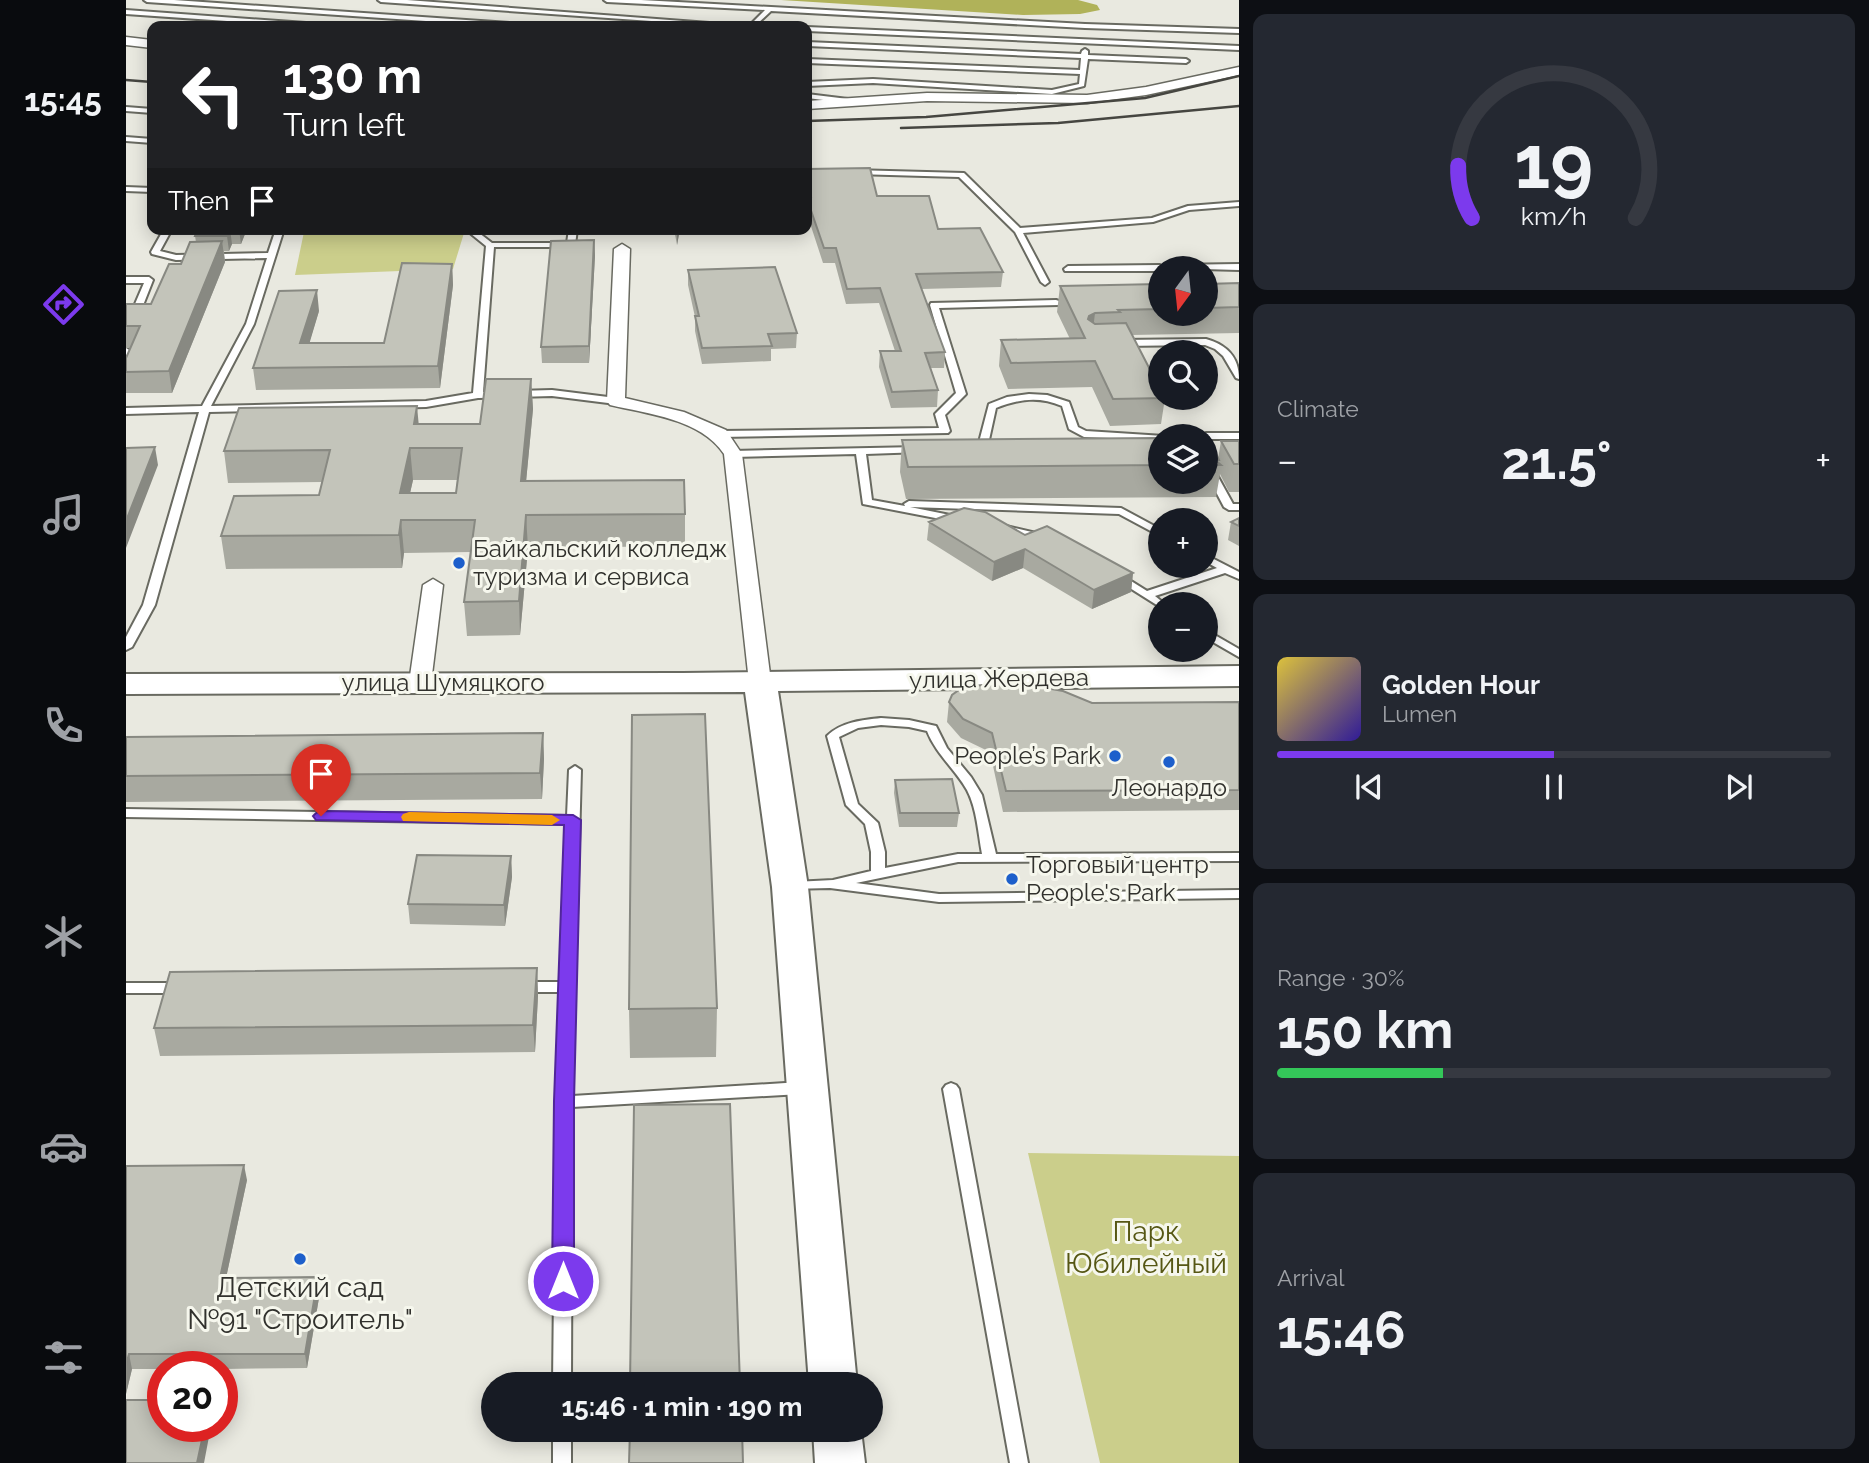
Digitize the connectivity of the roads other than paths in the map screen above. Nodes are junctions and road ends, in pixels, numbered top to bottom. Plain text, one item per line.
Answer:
1 (147, 0) edge
2 (381, 0) edge
3 (607, 0) edge
4 (426, 1) edge
5 (768, 11) junction
6 (126, 12) edge
7 (402, 17) junction
8 (251, 21) edge
9 (396, 21) edge
10 (456, 21) edge
11 (682, 21) edge
12 (757, 21) edge
13 (1086, 26) junction
14 (812, 29) edge
15 (1239, 31) edge
16 (126, 41) edge
17 (1085, 42) junction
18 (147, 43) edge
19 (812, 44) edge
20 (1239, 48) edge
21 (1085, 58) junction
22 (812, 61) edge
23 (1186, 61) dead end
24 (1239, 71) edge
25 (1082, 72) junction
26 (812, 84) edge
27 (812, 97) edge
28 (849, 102) junction
29 (812, 105) edge
30 (126, 109) edge
31 (147, 111) edge
32 (126, 139) edge
33 (147, 141) edge
34 (845, 172) edge
35 (126, 189) edge
36 (147, 190) edge
37 (1239, 207) edge
38 (1018, 231) junction
39 (165, 235) edge
40 (278, 235) edge
41 (477, 235) edge
42 (572, 235) edge
43 (491, 245) junction
44 (622, 249) dead end
45 (272, 255) junction
46 (1218, 267) edge
47 (1239, 267) edge
48 (1148, 268) edge
49 (1068, 269) dead end
50 (126, 280) edge
51 (1045, 282) dead end
52 (1056, 303) dead end
53 (126, 318) edge
54 (1104, 344) edge
55 (1239, 376) edge
56 (478, 395) junction
57 (616, 401) junction
58 (205, 409) junction
59 (126, 411) edge
60 (720, 435) junction
61 (1218, 436) edge
62 (1239, 436) edge
63 (1148, 437) edge
64 (968, 449) edge
65 (928, 450) edge
66 (861, 452) junction
67 (733, 454) junction
68 (1218, 487) edge
69 (867, 502) junction
70 (1239, 507) edge
71 (972, 522) edge
72 (985, 525) edge
73 (1148, 526) edge
74 (1062, 544) edge
75 (1218, 565) edge
76 (1105, 569) edge
77 (1226, 569) junction
78 (1239, 576) edge
79 (433, 585) dead end
80 (1147, 595) joint
81 (1218, 641) edge
82 (126, 647) edge
83 (1239, 654) edge
84 (1239, 676) edge
85 (1003, 679) junction
86 (760, 682) junction
87 (420, 683) junction
88 (126, 684) edge
89 (1041, 695) edge
90 (575, 770) dead end
91 (126, 813) edge
92 (573, 820) junction
93 (1239, 857) edge
94 (990, 858) junction
95 (878, 874) junction
96 (830, 884) junction
97 (790, 887) junction
98 (1239, 894) edge
99 (513, 987) edge
100 (568, 987) junction
101 (126, 988) edge
102 (195, 988) edge
103 (808, 1088) junction
104 (951, 1089) dead end
105 (564, 1101) junction
106 (562, 1372) edge
107 (832, 1372) edge
108 (562, 1442) edge
109 (838, 1442) edge
110 (562, 1463) edge
111 (840, 1463) edge
112 (1019, 1463) edge

1 - 7 lane
2 - 4 lane
3 - 5 lane
4 - 7 lane
4 - 11 lane
5 - 12 lane
5 - 13 lane
6 - 8 lane
7 - 9 lane
7 - 10 lane
13 - 15 lane
13 - 17 lane
14 - 17 lane
16 - 18 street
17 - 20 lane
17 - 21 lane
19 - 21 lane
21 - 23 lane
21 - 25 lane
22 - 25 lane
24 - 28 street
25 - 26 lane
27 - 28 lane
28 - 29 street
30 - 31 lane
32 - 33 lane
34 - 38 lane
35 - 36 lane
37 - 38 lane
38 - 51 lane
39 - 45 lane
40 - 45 lane
41 - 43 lane
42 - 43 lane
43 - 56 lane
44 - 57 street
45 - 58 lane
46 - 47 lane
48 - 49 lane
50 - 53 lane
52 - 60 lane
54 - 55 lane
56 - 57 lane
56 - 58 lane
57 - 60 street
58 - 59 lane
58 - 82 lane
60 - 67 street
61 - 62 lane
63 - 64 lane
65 - 66 lane
66 - 67 lane
66 - 69 lane
67 - 86 street
68 - 70 lane
69 - 71 lane
69 - 73 lane
72 - 74 lane
75 - 77 lane
76 - 80 lane
77 - 78 lane
77 - 80 lane
79 - 87 street
81 - 83 lane
84 - 85 main road, улица Жердева
85 - 86 main road, улица Жердева
85 - 89 lane
86 - 87 main road, улица Шумяцкого
86 - 97 main road
87 - 88 main road, улица Шумяцкого
90 - 92 lane
91 - 92 lane
92 - 100 lane
93 - 94 lane
94 - 95 lane
94 - 95 lane
95 - 96 lane
96 - 97 lane
96 - 98 lane
97 - 103 main road
99 - 100 lane
100 - 105 lane
101 - 102 lane
103 - 105 lane
103 - 107 main road
104 - 112 lane
105 - 106 lane
108 - 110 lane
109 - 111 main road

